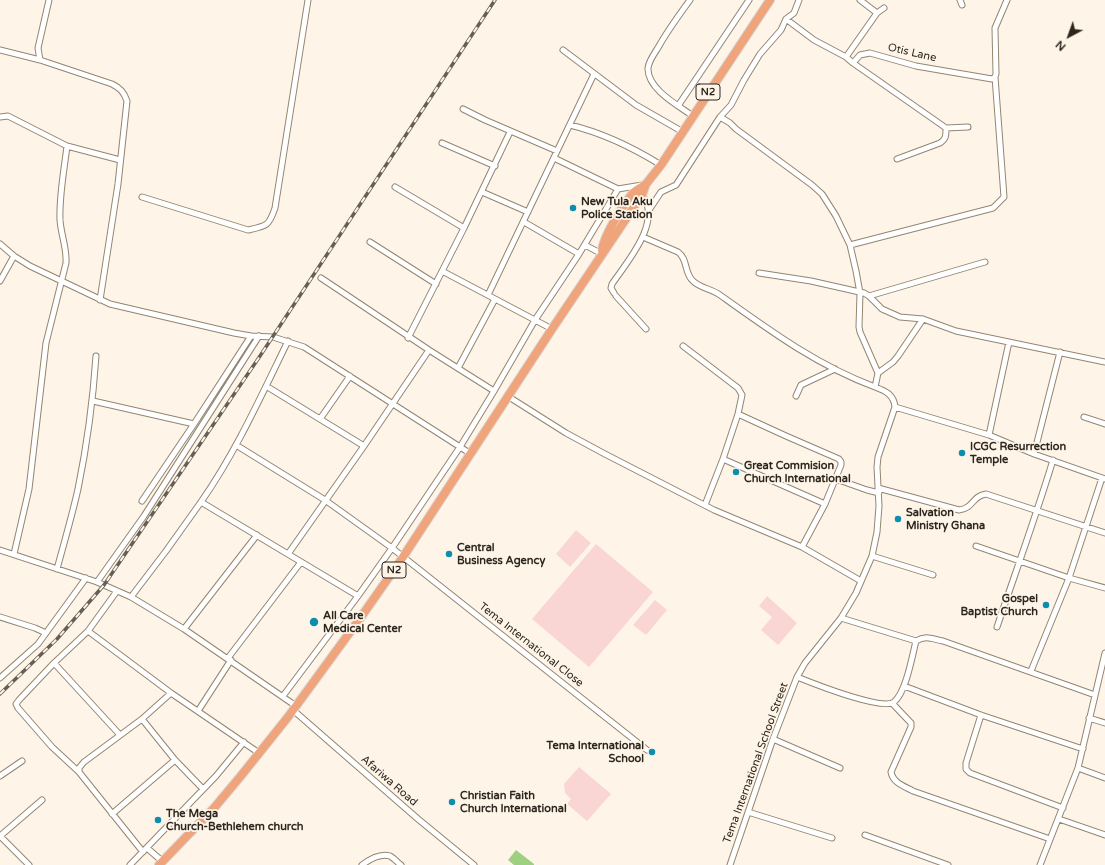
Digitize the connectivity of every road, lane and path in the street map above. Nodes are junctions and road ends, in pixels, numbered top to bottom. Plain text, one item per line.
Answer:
1 (48, 0) edge
2 (308, 0) edge
3 (690, 0) edge
4 (749, 0) edge
5 (770, 0) edge
6 (799, 0) edge
7 (860, 0) edge
8 (1007, 0) edge
9 (884, 8) dead end
10 (877, 14) junction
11 (786, 19) junction
12 (0, 50) edge
13 (563, 50) dead end
14 (846, 57) junction
15 (40, 60) junction
16 (853, 63) junction
17 (594, 74) junction
18 (994, 77) junction
19 (678, 106) junction
20 (463, 109) dead end
21 (693, 116) junction
22 (0, 117) edge
23 (720, 118) junction
24 (570, 125) junction
25 (968, 127) dead end
26 (946, 128) junction
27 (510, 132) junction
28 (683, 132) junction
29 (442, 143) dead end
30 (67, 146) junction
31 (557, 151) junction
32 (554, 158) junction
33 (897, 159) dead end
34 (120, 160) junction
35 (661, 165) junction
36 (495, 166) junction
37 (646, 184) junction
38 (395, 187) dead end
39 (618, 189) junction
40 (482, 192) junction
41 (642, 195) junction
42 (142, 197) dead end
43 (649, 210) junction
44 (528, 212) junction
45 (524, 222) junction
46 (464, 228) junction
47 (643, 237) junction
48 (370, 242) dead end
49 (0, 244) edge
50 (585, 245) junction
51 (850, 245) junction
52 (580, 254) junction
53 (602, 254) junction
54 (14, 256) junction
55 (985, 262) dead end
56 (442, 271) junction
57 (759, 273) dead end
58 (321, 278) dead end
59 (0, 281) edge
60 (61, 281) junction
61 (436, 284) junction
62 (860, 293) junction
63 (488, 295) junction
64 (869, 296) junction
65 (495, 299) junction
66 (100, 300) junction
67 (923, 319) junction
68 (535, 320) junction
69 (552, 329) junction
70 (646, 329) dead end
71 (251, 336) junction
72 (259, 336) junction
73 (408, 338) junction
74 (288, 341) junction
75 (1009, 342) junction
76 (683, 346) dead end
77 (429, 350) junction
78 (1060, 352) junction
79 (96, 356) dead end
80 (1105, 362) edge
81 (458, 368) junction
82 (835, 369) junction
83 (878, 373) junction
84 (350, 376) junction
85 (266, 386) junction
86 (875, 387) junction
87 (494, 391) junction
88 (796, 396) dead end
89 (508, 397) junction
90 (93, 402) junction
91 (393, 403) junction
92 (895, 407) junction
93 (738, 414) junction
94 (1084, 417) dead end
95 (320, 419) junction
96 (194, 424) junction
97 (1105, 424) edge
98 (990, 435) junction
99 (236, 445) junction
100 (364, 446) junction
101 (460, 447) junction
102 (471, 454) junction
103 (1034, 454) junction
104 (723, 459) junction
105 (1052, 460) junction
106 (836, 479) junction
107 (1103, 479) edge
108 (879, 490) junction
109 (325, 500) junction
110 (142, 501) dead end
111 (201, 502) junction
112 (825, 504) junction
113 (705, 505) junction
114 (1037, 512) junction
115 (1086, 527) junction
116 (1105, 533) edge
117 (257, 535) junction
118 (976, 546) dead end
119 (802, 547) junction
120 (392, 548) junction
121 (0, 550) edge
122 (14, 554) junction
123 (288, 554) junction
124 (872, 556) junction
125 (403, 557) junction
126 (1019, 560) junction
127 (301, 562) junction
128 (58, 569) junction
129 (933, 576) dead end
130 (86, 578) junction
131 (1069, 578) junction
132 (861, 581) junction
133 (97, 582) junction
134 (1105, 588) edge
135 (117, 591) junction
136 (358, 596) junction
137 (131, 597) junction
138 (0, 617) edge
139 (841, 618) junction
140 (997, 627) dead end
141 (184, 629) junction
142 (88, 631) junction
143 (46, 632) junction
144 (916, 641) junction
145 (1105, 654) edge
146 (230, 659) junction
147 (54, 663) junction
148 (1031, 671) junction
149 (797, 677) junction
150 (0, 678) edge
151 (904, 686) junction
152 (171, 694) junction
153 (1095, 695) junction
154 (283, 696) junction
155 (892, 703) junction
156 (295, 708) junction
157 (198, 711) junction
158 (981, 715) junction
159 (1089, 718) junction
160 (142, 719) junction
161 (1105, 723) edge
162 (120, 735) junction
163 (773, 738) junction
164 (244, 742) junction
165 (1083, 749) junction
166 (646, 750) dead end
167 (259, 753) junction
168 (175, 760) junction
169 (22, 761) dead end
170 (840, 768) dead end
171 (1078, 768) junction
172 (79, 772) junction
173 (0, 776) edge
174 (1105, 778) edge
175 (203, 789) junction
176 (42, 800) dead end
177 (1063, 808) junction
178 (748, 812) junction
179 (112, 814) junction
180 (1059, 819) junction
181 (865, 835) dead end
182 (1105, 835) edge
183 (0, 836) edge
184 (832, 838) dead end
185 (1050, 839) junction
186 (145, 850) junction
187 (161, 863) edge
188 (29, 865) edge
189 (130, 865) edge
190 (362, 865) edge
191 (401, 865) edge
192 (474, 865) edge
193 (730, 865) edge
194 (948, 865) edge
195 (1040, 865) edge

1 - 15 street
2 - 42 street
3 - 19 street
4 - 19 street
5 - 21 highway, N2
6 - 11 street
7 - 10 street
8 - 18 street
9 - 10 street
10 - 14 street
11 - 14 street
11 - 23 street
12 - 15 street
13 - 17 street
14 - 16 street
15 - 34 street
16 - 18 street, Otis Lane
16 - 26 street
17 - 24 street
17 - 28 street
18 - 51 street
19 - 21 street
20 - 27 street
21 - 28 highway, N2
22 - 30 street
23 - 43 street
23 - 51 street
24 - 31 street
24 - 35 street
25 - 26 street
26 - 33 street
27 - 31 street
27 - 36 street
28 - 35 highway, N2
29 - 36 street
30 - 34 street
30 - 60 street
31 - 32 street
32 - 39 street
32 - 44 street
34 - 66 street
35 - 37 highway, N2
36 - 40 street
37 - 39 street
37 - 41 highway, N2
37 - 53 highway, N2
38 - 46 street
39 - 50 street
40 - 44 street
40 - 46 street
41 - 43 street
41 - 53 highway, N2
43 - 47 street
44 - 45 street
45 - 52 street
45 - 63 street
46 - 56 street
47 - 70 street
47 - 82 street
48 - 61 street
49 - 54 street
50 - 52 street
50 - 53 street
51 - 62 street
52 - 68 street
53 - 69 highway, N2
54 - 59 street
54 - 60 street
55 - 64 street
56 - 61 street
56 - 63 street
57 - 62 street
58 - 73 street
60 - 66 street
60 - 122 street
61 - 73 street
62 - 64 street
62 - 83 street
63 - 65 street
64 - 67 street
65 - 68 street
65 - 81 street
66 - 71 street
67 - 75 street
67 - 83 street
68 - 69 street
68 - 87 street
69 - 89 highway, N2
71 - 72 street
71 - 96 street
72 - 74 street
72 - 133 street
73 - 77 street
74 - 84 street
74 - 85 street
75 - 78 street
75 - 98 street
76 - 93 street
77 - 81 street
77 - 91 street
78 - 80 street
78 - 103 street
79 - 90 street
81 - 87 street
82 - 86 street
82 - 88 street
83 - 86 street
84 - 91 street
84 - 95 street
85 - 95 street
85 - 99 street
86 - 92 street
87 - 101 street
89 - 102 highway, N2
89 - 113 street
90 - 96 street
90 - 128 street
91 - 100 street
91 - 101 street
92 - 98 street
92 - 108 street, Tema International School Street
93 - 104 street
93 - 106 street
94 - 97 street
95 - 100 street
96 - 110 street
98 - 103 street
99 - 109 street, Tema International Close
99 - 111 street
100 - 109 street
101 - 102 street
101 - 120 street
102 - 125 highway, N2
103 - 105 street
104 - 112 street
104 - 113 street
105 - 107 street
105 - 114 street
106 - 108 street
106 - 112 street
107 - 115 street
108 - 114 street
108 - 124 street, Tema International School Street
109 - 120 street, Tema International Close
109 - 123 street
111 - 117 street
111 - 137 street
112 - 119 street
113 - 119 street
114 - 115 street
114 - 126 street
115 - 116 street
115 - 131 street
117 - 123 street
117 - 141 street
118 - 126 street
119 - 132 street
120 - 125 street, Tema International Close
120 - 136 street
121 - 122 street, Afariwa Road
122 - 128 street, Afariwa Road
123 - 127 street
124 - 129 street
124 - 132 street, Tema International School Street
125 - 156 highway, N2
125 - 166 street, Tema International Close
126 - 131 street
126 - 140 street
127 - 136 street
127 - 146 street
128 - 130 street, Afariwa Road
130 - 133 street, Afariwa Road
130 - 143 street
131 - 134 street
131 - 148 street
132 - 139 street, Tema International School Street
133 - 135 street, Afariwa Road
135 - 137 street, Afariwa Road
135 - 142 street
136 - 154 street
137 - 141 street, Afariwa Road
138 - 143 street
139 - 144 street
139 - 149 street, Tema International School Street
141 - 146 street, Afariwa Road
142 - 147 street
142 - 152 street
143 - 150 street
144 - 148 street
144 - 151 street
145 - 153 street
146 - 154 street, Afariwa Road
146 - 157 street
147 - 162 street
147 - 172 street
148 - 153 street
149 - 155 street
149 - 163 street, Tema International School Street
151 - 155 street
151 - 158 street
152 - 157 street
152 - 160 street
153 - 159 street
154 - 156 street, Afariwa Road
155 - 185 street
156 - 167 highway, N2
156 - 192 street, Afariwa Road
157 - 164 street
158 - 165 street
158 - 177 street
159 - 161 street
159 - 165 street
160 - 162 street
160 - 168 street
162 - 172 street
163 - 170 street
163 - 178 street, Tema International School Street
164 - 167 street
164 - 175 street
165 - 171 street
167 - 187 highway, N2
168 - 175 street
168 - 179 street
169 - 173 street
171 - 174 street
171 - 177 street
172 - 179 street
175 - 186 street
176 - 183 street
177 - 180 street
178 - 184 street
178 - 193 street, Tema International School Street
179 - 186 street
180 - 182 street
180 - 185 street
181 - 194 street
183 - 188 street
185 - 195 street
186 - 187 street
186 - 189 street
190 - 191 street

